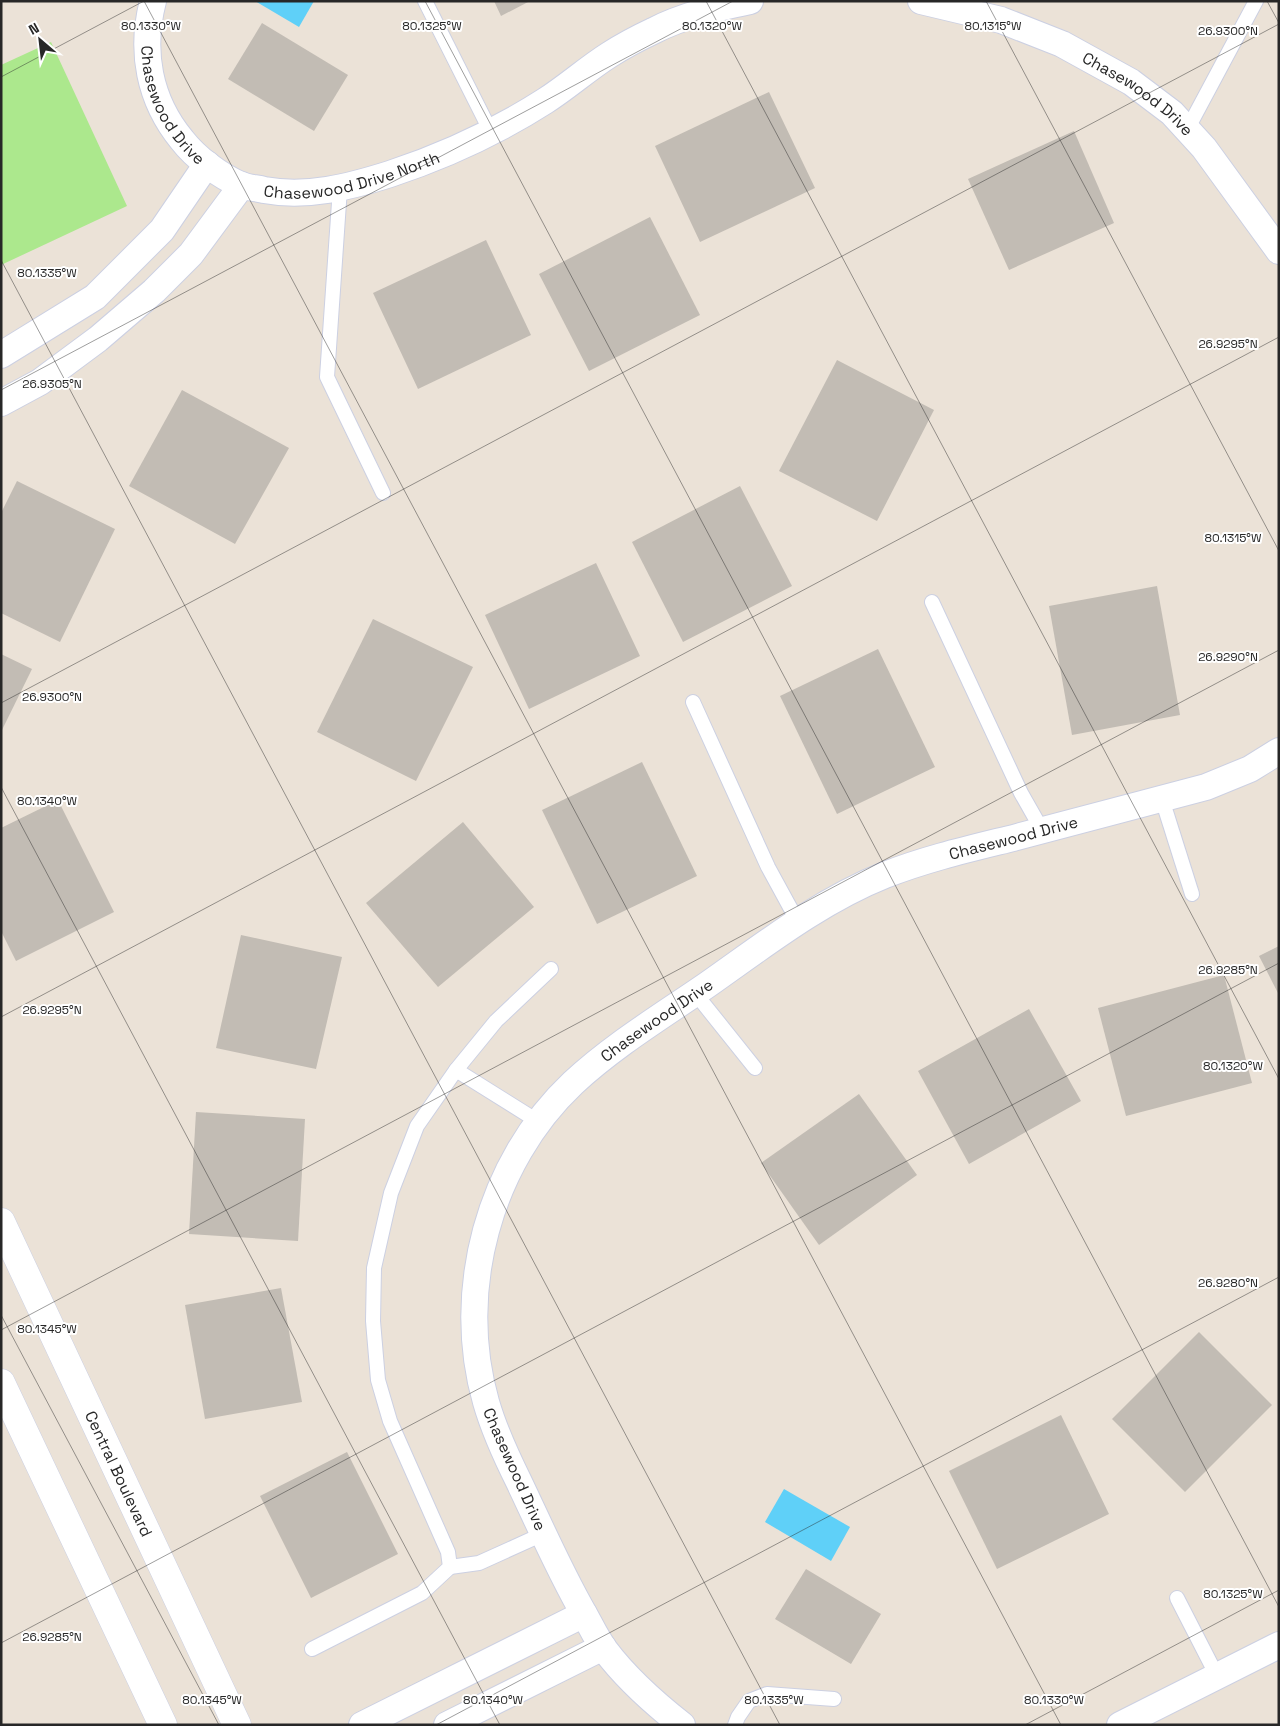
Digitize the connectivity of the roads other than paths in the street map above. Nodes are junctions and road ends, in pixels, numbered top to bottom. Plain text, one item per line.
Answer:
1 (153, 1) edge
2 (425, 1) edge
3 (750, 1) edge
4 (1256, 1) edge
5 (934, 4) edge
6 (701, 6) edge
7 (1186, 130) junction
8 (491, 132) junction
9 (207, 164) junction
10 (242, 185) junction
11 (340, 188) junction
12 (1279, 251) edge
13 (1, 355) edge
14 (1, 403) edge
15 (383, 493) dead end
16 (932, 602) dead end
17 (693, 702) dead end
18 (1279, 751) edge
19 (1162, 799) junction
20 (1042, 830) junction
21 (1192, 894) dead end
22 (798, 922) junction
23 (551, 969) dead end
24 (695, 993) junction
25 (755, 1068) dead end
26 (456, 1070) junction
27 (539, 1122) junction
28 (1, 1222) edge
29 (1, 1383) edge
30 (543, 1534) junction
31 (450, 1568) junction
32 (1177, 1598) dead end
33 (584, 1614) junction
34 (1279, 1645) edge
35 (603, 1647) junction
36 (312, 1649) dead end
37 (1217, 1676) junction
38 (834, 1699) dead end
39 (163, 1725) edge
40 (237, 1725) edge
41 (362, 1725) edge
42 (447, 1725) edge
43 (682, 1725) edge
44 (735, 1725) edge
45 (1120, 1725) edge

1 - 9 street, Chasewood Drive
2 - 8 lane
3 - 6 street, Chasewood Drive North
4 - 7 lane
5 - 7 street, Chasewood Drive
6 - 8 street, Chasewood Drive North
7 - 12 street, Chasewood Drive
8 - 11 street, Chasewood Drive North
9 - 10 street, Chasewood Drive
9 - 13 street
10 - 11 street, Chasewood Drive North
10 - 14 street, Chasewood Drive North
11 - 15 lane
16 - 20 lane
17 - 22 lane
18 - 19 street, Chasewood Drive
19 - 20 street, Chasewood Drive
19 - 21 lane
20 - 22 street, Chasewood Drive
22 - 24 street, Chasewood Drive
23 - 26 lane
24 - 25 lane
24 - 27 street, Chasewood Drive
26 - 27 lane
26 - 31 lane
27 - 30 street, Chasewood Drive
28 - 40 street, Central Boulevard
29 - 39 street
30 - 31 lane
30 - 33 street, Chasewood Drive
31 - 36 lane
32 - 37 lane
33 - 35 street, Chasewood Drive
33 - 41 street
34 - 37 street
35 - 42 street
35 - 43 street, Chasewood Drive
37 - 45 street
38 - 44 lane

